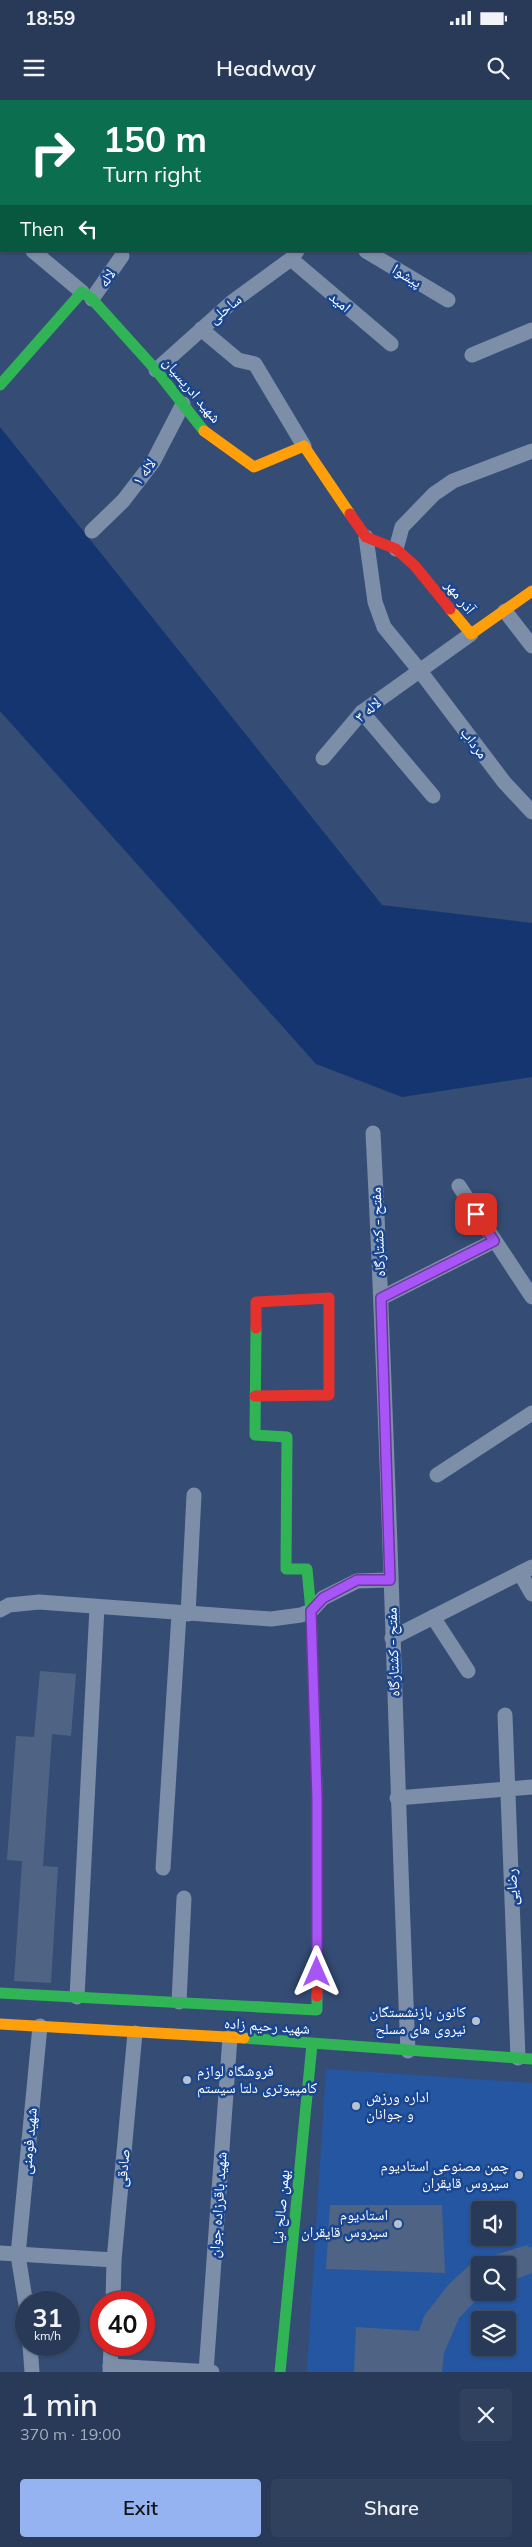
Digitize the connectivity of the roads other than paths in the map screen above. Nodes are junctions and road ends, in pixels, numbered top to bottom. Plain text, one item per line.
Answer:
1 (34, 252) edge
2 (368, 252) edge
3 (294, 255) edge
4 (122, 256) dead end
5 (87, 295) junction
6 (448, 300) dead end
7 (201, 329) junction
8 (532, 330) edge
9 (390, 344) dead end
10 (472, 354) dead end
11 (156, 370) junction
12 (0, 385) edge
13 (182, 404) junction
14 (304, 446) junction
15 (532, 451) edge
16 (92, 531) dead end
17 (366, 537) junction
18 (396, 549) junction
19 (532, 591) edge
20 (505, 610) junction
21 (471, 634) junction
22 (532, 646) edge
23 (420, 671) junction
24 (362, 712) junction
25 (323, 758) dead end
26 (433, 796) dead end
27 (532, 812) edge
28 (372, 1133) dead end
29 (459, 1186) dead end
30 (494, 1241) junction
31 (532, 1297) edge
32 (381, 1298) junction
33 (256, 1396) junction
34 (532, 1413) edge
35 (437, 1475) dead end
36 (194, 1495) dead end
37 (526, 1570) edge
38 (390, 1580) junction
39 (532, 1594) edge
40 (97, 1607) junction
41 (0, 1610) edge
42 (311, 1611) junction
43 (184, 1614) junction
44 (433, 1617) junction
45 (392, 1638) junction
46 (468, 1671) dead end
47 (505, 1715) dead end
48 (532, 1787) edge
49 (509, 1789) junction
50 (397, 1798) junction
51 (164, 1868) dead end
52 (184, 1898) dead end
53 (0, 1993) edge
54 (77, 1997) junction
55 (179, 2002) junction
56 (0, 2024) edge
57 (40, 2026) junction
58 (136, 2033) junction
59 (230, 2037) junction
60 (312, 2044) junction
61 (408, 2051) junction
62 (525, 2059) edge
63 (0, 2253) edge
64 (18, 2255) junction
65 (114, 2260) junction
66 (0, 2265) edge
67 (24, 2291) edge
68 (113, 2291) edge
69 (31, 2356) edge
70 (111, 2356) edge
71 (110, 2369) edge
72 (32, 2372) edge
73 (206, 2372) edge
74 (212, 2372) edge
75 (280, 2372) edge

1 - 5 street
2 - 6 street, پیشوا
3 - 7 street, ساحلی
3 - 9 street, امید
4 - 5 street, لاله
5 - 11 street, شهید ادریسیان
5 - 12 street
7 - 11 street, ساحلی
7 - 14 street
8 - 10 street
11 - 13 street, شهید ادریسیان
13 - 14 street, شهید ادریسیان
13 - 16 street, لاله ۱
14 - 17 street
15 - 18 street
17 - 18 street, آذر مهر
17 - 23 street, مرداب
18 - 21 street, آذر مهر
19 - 20 street, آذر مهر
20 - 21 street, آذر مهر
20 - 22 street
21 - 23 street, لاله ۳
23 - 24 street, لاله ۳
23 - 27 street, مرداب
24 - 25 street, لاله ۳
24 - 26 street
28 - 32 street, مفتح - کشتارگاه
29 - 30 street
30 - 31 street
30 - 32 street
32 - 38 street, مفتح - کشتارگاه
33 - 33 street
33 - 42 street
34 - 35 street
36 - 43 street
37 - 39 street
37 - 44 street
38 - 42 street
38 - 45 street, مفتح - کشتارگاه
40 - 41 street
40 - 43 street
40 - 54 street
42 - 43 street
42 - 55 street
43 - 51 street
44 - 45 street
44 - 46 street
45 - 50 street, مفتح - کشتارگاه
47 - 49 street, رضایی
48 - 49 street
49 - 50 street
49 - 62 street, رضایی
50 - 61 street, مفتح - کشتارگاه
52 - 55 street
53 - 54 street
54 - 55 street
56 - 57 street, شهید رحیم زاده
57 - 58 street, شهید رحیم زاده
57 - 64 street, شهید فومنی
58 - 59 street, شهید رحیم زاده
58 - 65 street, صادقی
59 - 60 street, شهید رحیم زاده
59 - 73 street, شهید باقرزاده جوان
60 - 61 street, شهید رحیم زاده
60 - 75 street, بهمن صالح نیا
61 - 62 street, شهید رحیم زاده
63 - 64 street
64 - 65 street
64 - 66 street
64 - 67 street, شهید فومنی
65 - 68 street, صادقی
69 - 72 street
70 - 71 street
71 - 73 street
73 - 74 street

